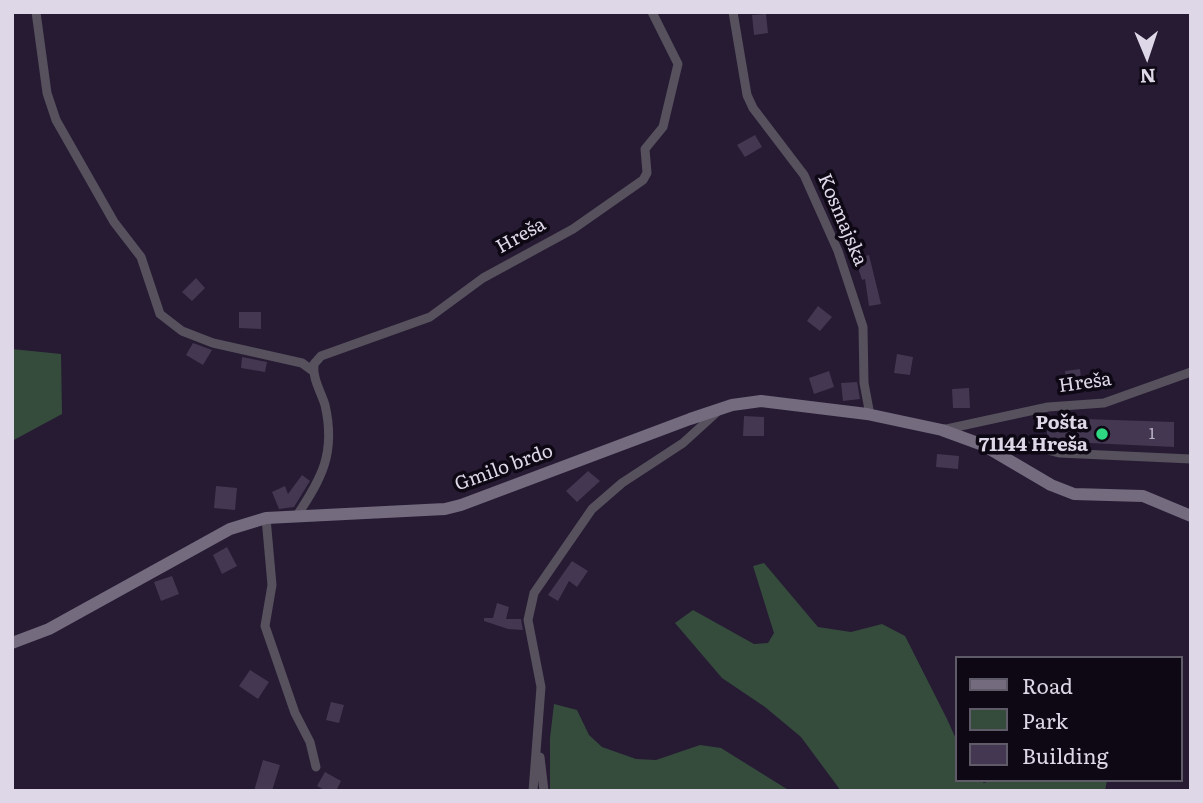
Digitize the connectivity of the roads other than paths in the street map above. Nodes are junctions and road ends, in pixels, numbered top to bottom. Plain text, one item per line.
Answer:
1 (36, 12) edge
2 (652, 12) edge
3 (733, 12) edge
4 (313, 370) junction
5 (1191, 372) edge
6 (720, 409) junction
7 (870, 415) junction
8 (942, 430) junction
9 (983, 445) junction
10 (1191, 459) edge
11 (1191, 516) edge
12 (296, 517) junction
13 (267, 518) junction
14 (12, 643) edge
15 (538, 745) junction
16 (316, 767) dead end
17 (533, 791) edge
18 (544, 791) edge

1 - 4 street
2 - 4 street, Hreša
3 - 7 street, Kosmajska
4 - 12 street
5 - 8 street, Hreša
6 - 7 main road, Gmilo brdo
6 - 12 main road, Gmilo brdo
6 - 15 street
7 - 8 main road, Gmilo brdo
8 - 9 main road
9 - 10 street
9 - 11 main road
12 - 13 main road, Gmilo brdo
13 - 14 main road, Gmilo brdo
13 - 16 street
15 - 17 street
15 - 18 street

